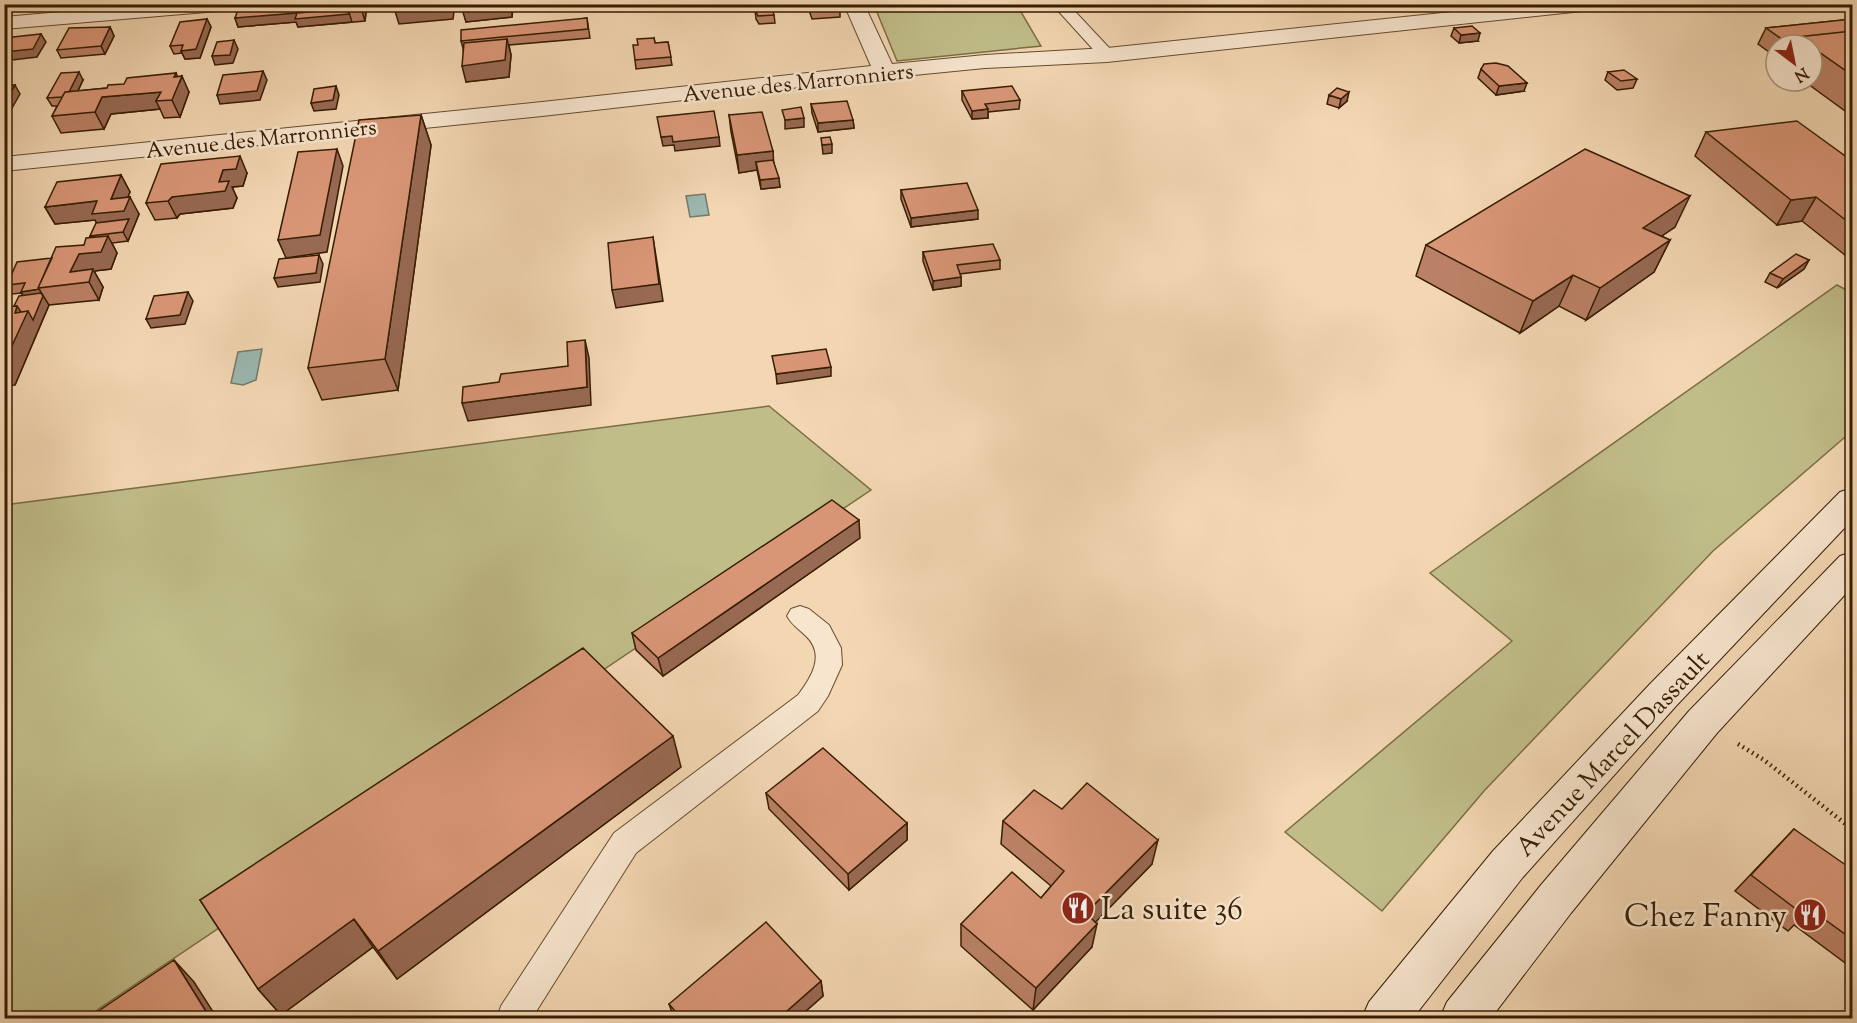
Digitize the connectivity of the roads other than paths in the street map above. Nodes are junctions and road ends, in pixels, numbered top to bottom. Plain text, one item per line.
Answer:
1 (230, 4) edge
2 (854, 4) edge
3 (1059, 4) edge
4 (1592, 4) edge
5 (4, 23) edge
6 (1107, 55) junction
7 (885, 72) junction
8 (4, 164) edge
9 (1852, 500) edge
10 (1852, 565) edge
11 (800, 616) dead end
12 (513, 1018) edge
13 (1385, 1018) edge
14 (1463, 1018) edge

1 - 5 street
2 - 7 street
3 - 6 lane
4 - 6 street, Avenue des Marronniers
6 - 7 street, Avenue des Marronniers
7 - 8 street, Avenue des Marronniers
9 - 13 street, Avenue Marcel Dassault
10 - 14 street, Avenue Marcel Dassault
11 - 12 lane

